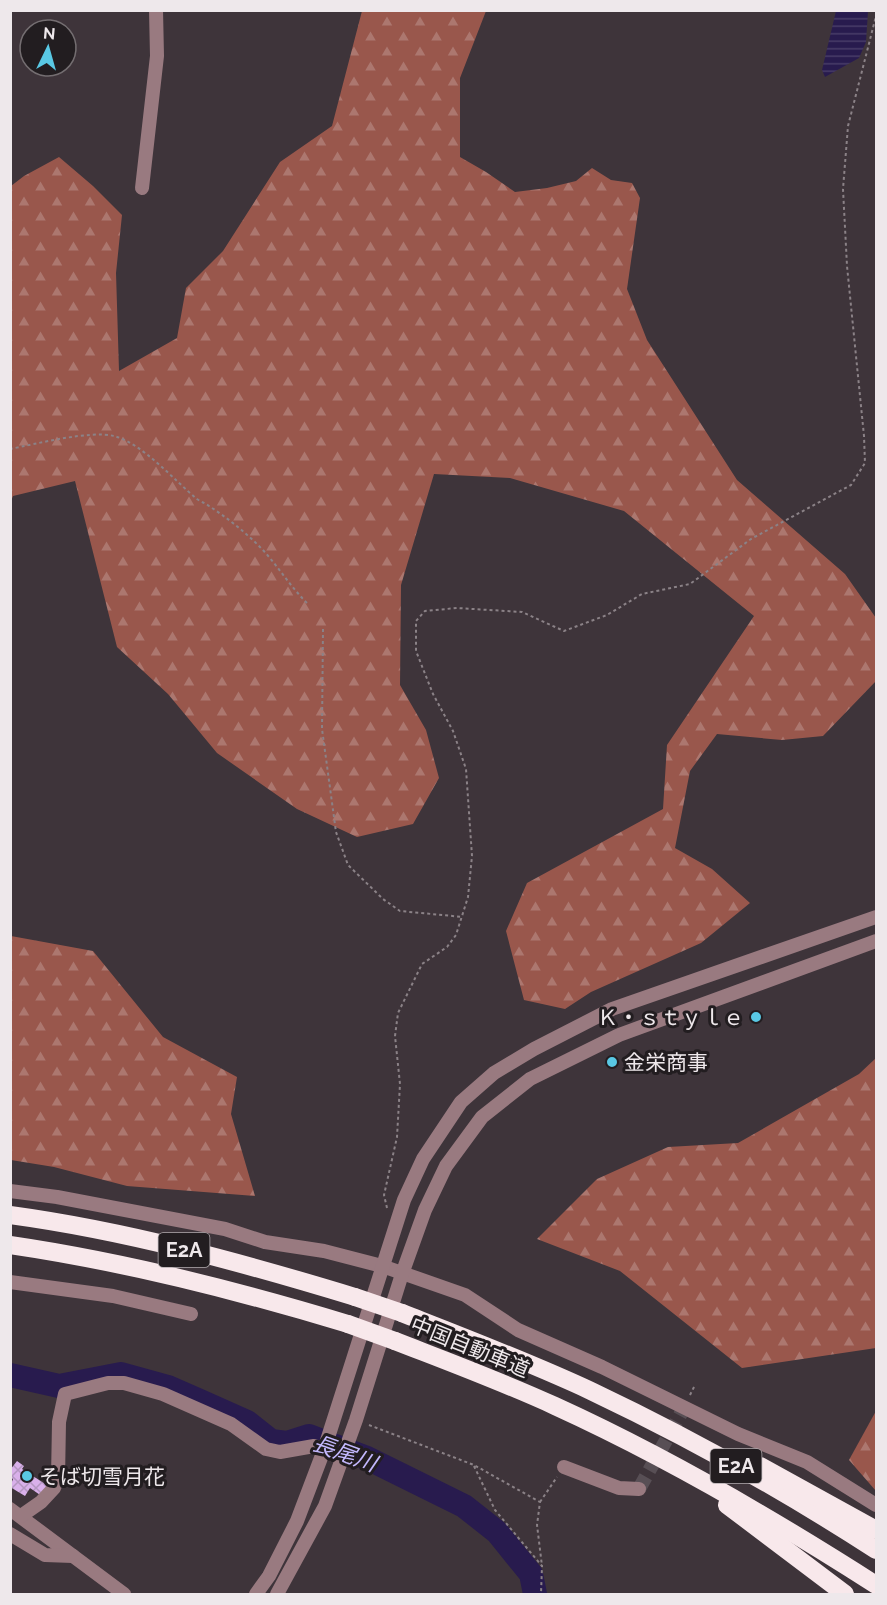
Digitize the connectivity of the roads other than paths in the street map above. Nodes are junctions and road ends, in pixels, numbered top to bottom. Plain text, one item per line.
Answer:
1 (156, 10) edge
2 (142, 188) dead end
3 (876, 917) edge
4 (876, 941) edge
5 (10, 1191) edge
6 (10, 1215) edge
7 (10, 1245) edge
8 (382, 1266) junction
9 (402, 1274) junction
10 (10, 1282) edge
11 (191, 1314) dead end
12 (591, 1391) junction
13 (324, 1450) junction
14 (564, 1467) road end
15 (676, 1467) junction
16 (639, 1489) dead end
17 (876, 1505) edge
18 (16, 1512) edge
19 (876, 1530) edge
20 (10, 1534) edge
21 (876, 1551) edge
22 (73, 1556) junction
23 (876, 1585) edge
24 (124, 1594) edge
25 (256, 1594) edge
26 (278, 1594) edge
27 (845, 1594) edge

1 - 2 street
3 - 8 street
4 - 9 street
5 - 8 street
6 - 12 highway, 中国自動車道 / E2A, bridge
7 - 15 highway, 中国自動車道 / E2A, bridge
8 - 9 street
8 - 13 street
9 - 17 street
9 - 26 street
10 - 11 street
12 - 19 highway
12 - 21 highway, 中国自動車道 / E2A
13 - 18 street
13 - 25 street
14 - 16 street
15 - 23 highway, 中国自動車道 / E2A
15 - 27 highway
18 - 22 street
20 - 22 street
22 - 24 street

